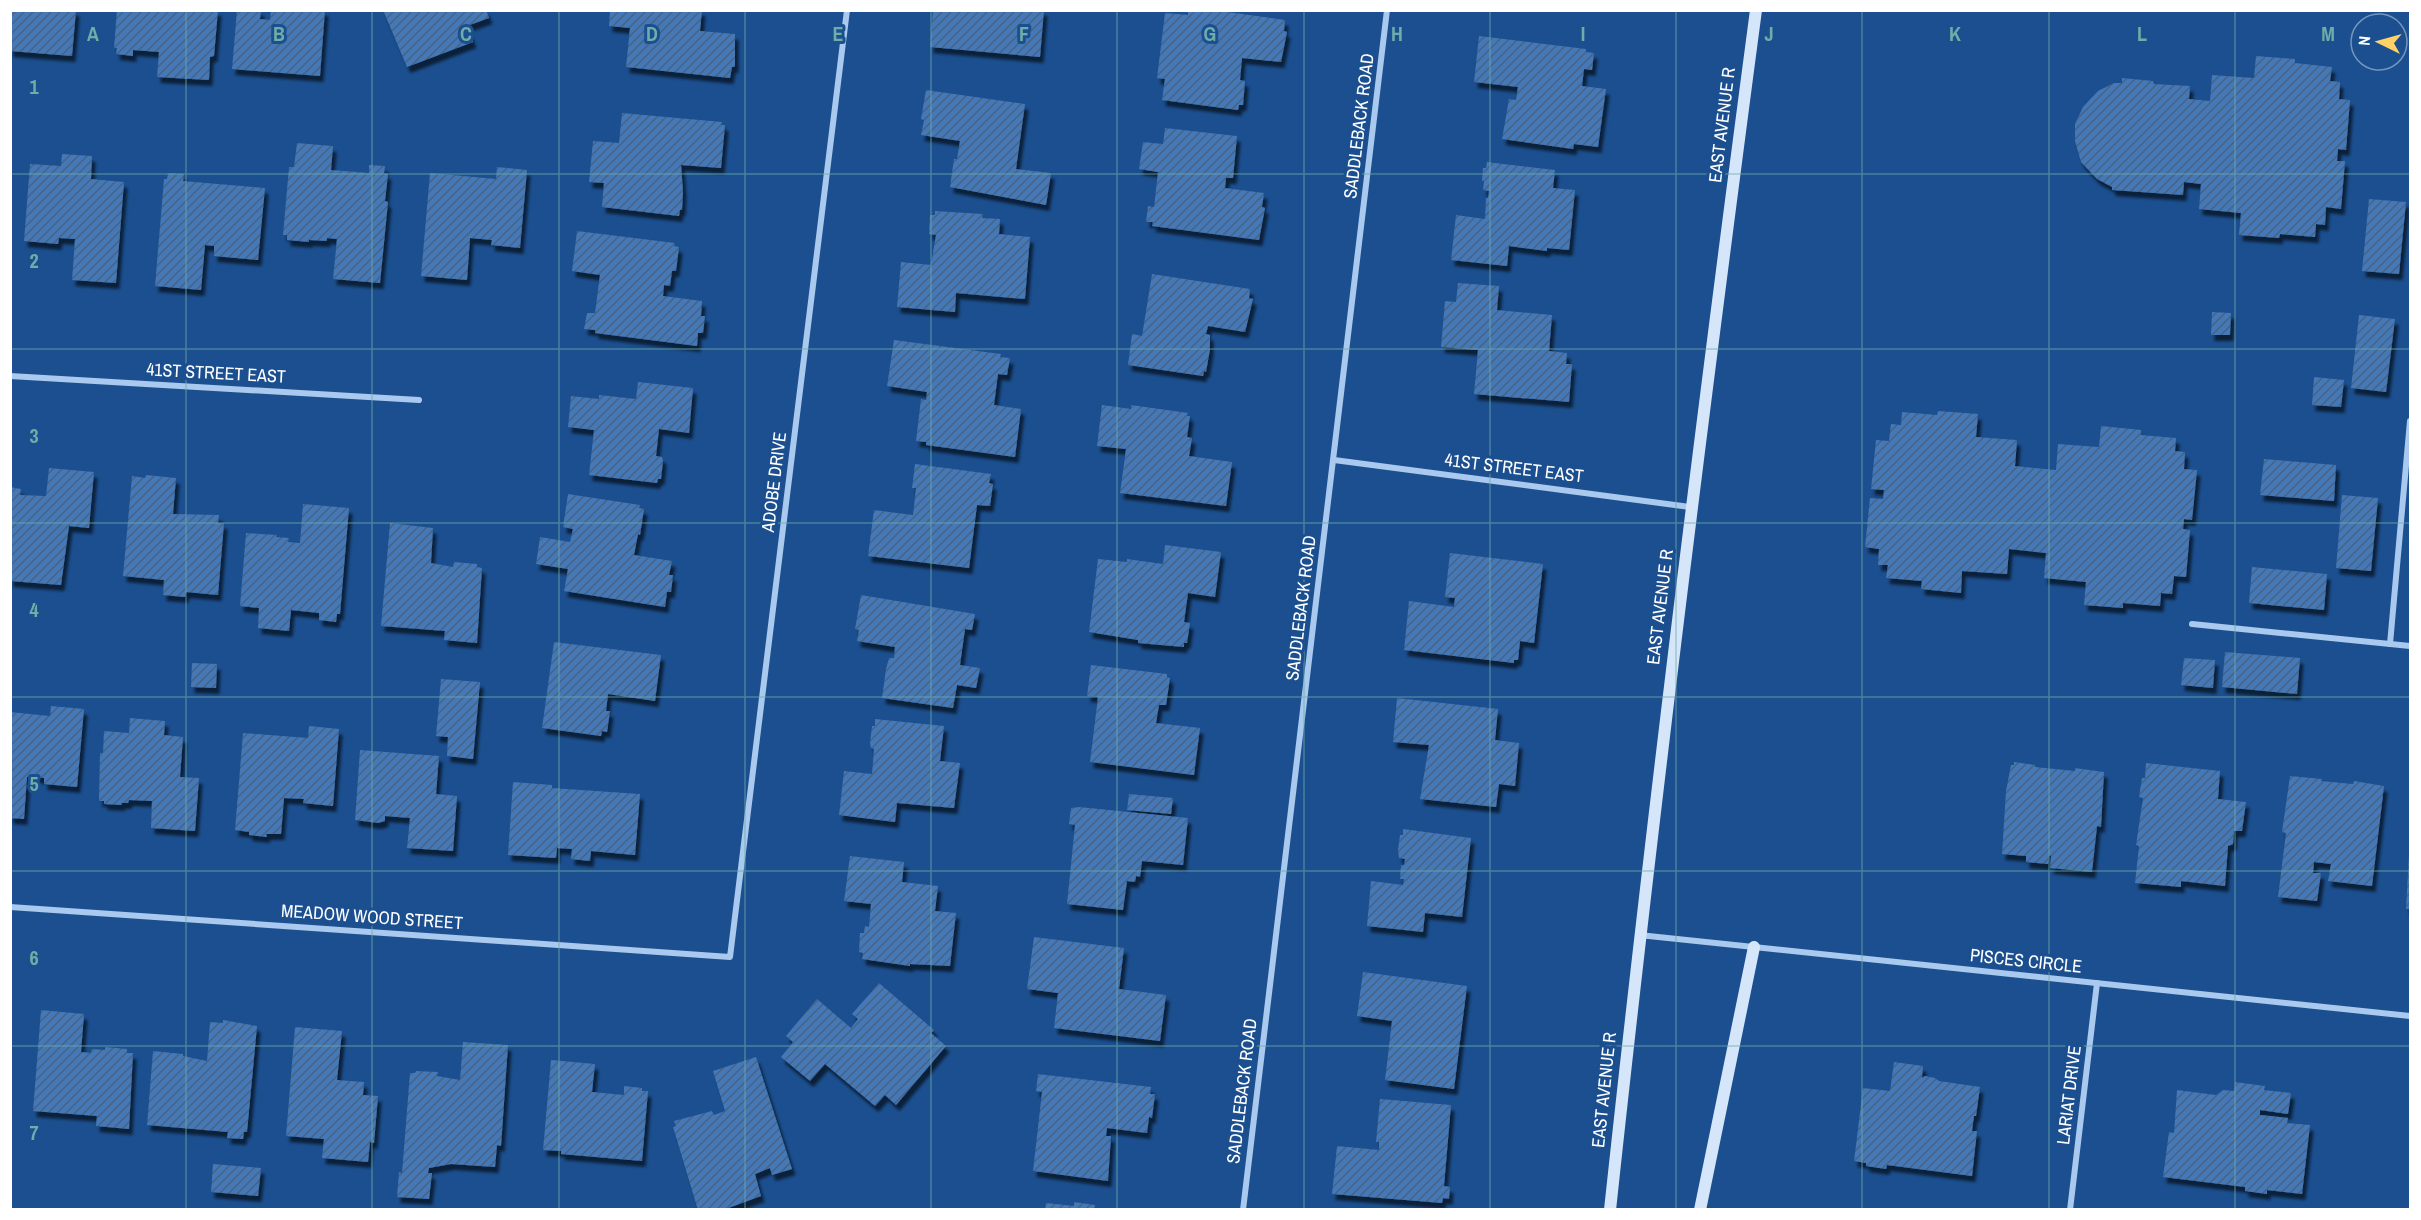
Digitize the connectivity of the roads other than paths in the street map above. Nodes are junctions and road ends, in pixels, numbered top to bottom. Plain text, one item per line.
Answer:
1 (847, 10) edge
2 (1387, 10) edge
3 (1755, 10) edge
4 (10, 376) edge
5 (419, 399) dead end
6 (2410, 421) edge
7 (1334, 460) junction
8 (1690, 507) junction
9 (2192, 624) dead end
10 (2390, 644) junction
11 (2410, 646) edge
12 (10, 907) edge
13 (1639, 935) junction
14 (1754, 947) junction
15 (730, 957) joint
16 (2097, 983) junction
17 (2410, 1016) edge
18 (1243, 1209) edge
19 (1610, 1209) edge
20 (1700, 1209) edge
21 (2070, 1209) edge

1 - 15 street, ADOBE DRIVE
2 - 7 street, SADDLEBACK ROAD
3 - 8 main road, EAST AVENUE R
4 - 5 street, 41ST STREET EAST
6 - 10 street
7 - 8 street, 41ST STREET EAST
7 - 18 street, SADDLEBACK ROAD
8 - 13 main road, EAST AVENUE R
9 - 10 street
10 - 11 street
12 - 15 street, MEADOW WOOD STREET
13 - 14 street, PISCES CIRCLE
13 - 19 main road, EAST AVENUE R
14 - 16 street, PISCES CIRCLE
14 - 20 main road
16 - 17 street, PISCES CIRCLE
16 - 21 street, LARIAT DRIVE

